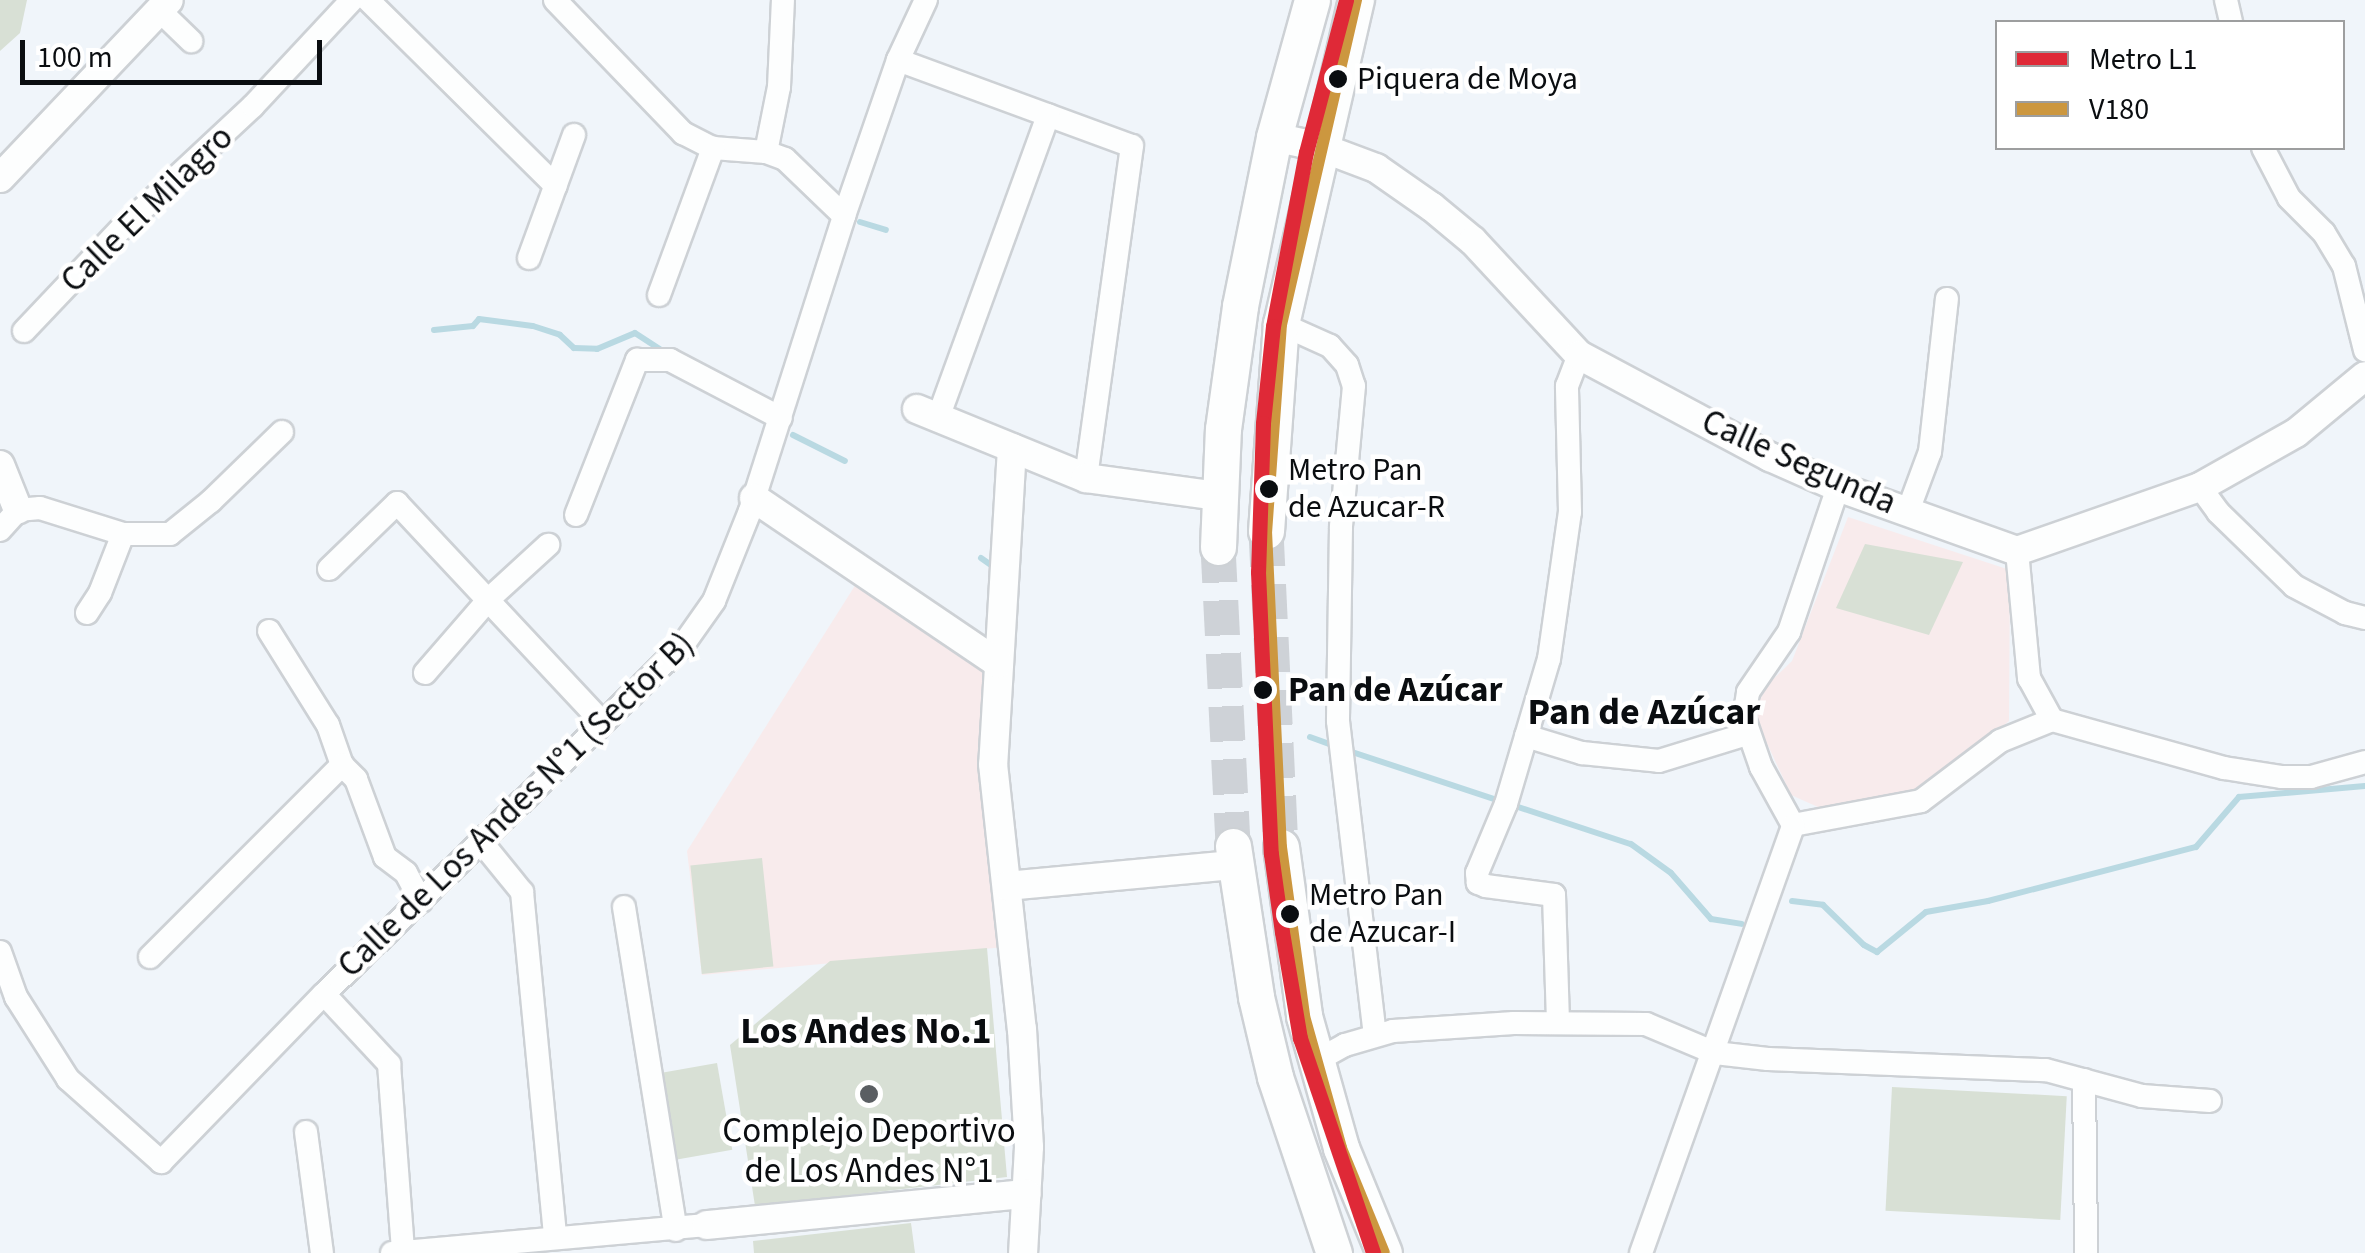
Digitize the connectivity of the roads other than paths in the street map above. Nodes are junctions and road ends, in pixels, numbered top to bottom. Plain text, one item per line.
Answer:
1 (352, 0) edge
2 (368, 0) edge
3 (555, 0) edge
4 (926, 0) edge
5 (1312, 0) edge
6 (1356, 0) edge
7 (779, 3) edge
8 (164, 5) edge
9 (191, 41) dead end
10 (898, 60) junction
11 (1048, 115) junction
12 (574, 135) dead end
13 (1274, 138) junction
14 (1320, 147) junction
15 (713, 148) junction
16 (2264, 150) edge
17 (766, 152) junction
18 (0, 178) edge
19 (556, 186) junction
20 (844, 216) junction
21 (528, 258) dead end
22 (659, 295) dead end
23 (1946, 299) dead end
24 (1281, 324) junction
25 (24, 331) dead end
26 (2365, 350) edge
27 (1579, 355) junction
28 (2365, 376) edge
29 (928, 413) joint
30 (781, 418) junction
31 (282, 432) dead end
32 (1012, 448) junction
33 (0, 464) edge
34 (1086, 478) junction
35 (1838, 487) junction
36 (2200, 487) junction
37 (1218, 496) junction
38 (754, 498) junction
39 (1908, 510) junction
40 (576, 516) dead end
41 (9, 520) edge
42 (1266, 532) tunnel mouth
43 (123, 534) junction
44 (548, 546) dead end
45 (1218, 547) tunnel mouth
46 (2017, 551) junction
47 (329, 569) dead end
48 (490, 598) junction
49 (86, 614) dead end
50 (2365, 618) edge
51 (269, 631) dead end
52 (998, 663) junction
53 (425, 673) dead end
54 (2052, 720) junction
55 (602, 722) junction
56 (1747, 734) junction
57 (1526, 736) junction
58 (2365, 762) edge
59 (342, 765) junction
60 (1793, 826) junction
61 (482, 844) junction
62 (1281, 847) tunnel mouth
63 (1234, 855) joint
64 (1006, 886) junction
65 (421, 901) junction
66 (624, 907) dead end
67 (0, 952) edge
68 (150, 957) dead end
69 (324, 994) junction
70 (1558, 1022) junction
71 (1375, 1035) junction
72 (1715, 1052) junction
73 (1316, 1061) junction
74 (2084, 1080) junction
75 (2210, 1102) dead end
76 (306, 1132) dead end
77 (1026, 1194) junction
78 (707, 1226) joint
79 (555, 1238) junction
80 (662, 1238) edge
81 (481, 1249) edge
82 (403, 1252) edge
83 (322, 1253) edge
84 (392, 1253) edge
85 (1024, 1253) edge
86 (1334, 1253) edge
87 (1384, 1253) edge
88 (1641, 1253) edge
89 (2086, 1253) edge

1 - 25 street, Calle El Milagro
2 - 19 street
3 - 15 street
4 - 10 street, Calle de Los Andes N°1 (Sector B)
5 - 13 main road
6 - 14 main road
7 - 17 street
8 - 9 street
8 - 18 street
10 - 11 street
10 - 20 street, Calle de Los Andes N°1 (Sector B)
11 - 29 street
11 - 34 street
12 - 19 street
13 - 14 street, Calle Segunda
13 - 37 main road
14 - 24 main road
14 - 27 street, Calle Segunda
15 - 17 street
15 - 22 street
16 - 26 street
17 - 20 street
19 - 21 street
20 - 30 street, Calle de Los Andes N°1 (Sector B)
23 - 39 street
24 - 42 main road
24 - 71 street
27 - 35 street, Calle Segunda
27 - 57 street
28 - 36 street
29 - 32 street
30 - 38 street, Calle de Los Andes N°1 (Sector B)
30 - 40 street
31 - 43 street
32 - 34 street
32 - 52 street
33 - 41 street
34 - 37 street
35 - 39 street, Calle Segunda
35 - 56 street
36 - 46 street
36 - 50 street
37 - 45 main road
38 - 52 street
38 - 55 street, Calle de Los Andes N°1 (Sector B)
39 - 46 street, Calle Segunda
41 - 43 street
43 - 49 street
44 - 48 street
46 - 54 street
47 - 48 street
48 - 53 street
48 - 55 street
51 - 59 street
52 - 64 street
54 - 58 street
54 - 60 street
55 - 61 street, Calle de Los Andes N°1 (Sector B)
56 - 57 street
56 - 60 street
57 - 70 street
59 - 65 street
59 - 68 street
60 - 72 street
61 - 65 street, Calle de Los Andes N°1 (Sector B)
61 - 79 street
62 - 73 main road
63 - 64 street
63 - 86 main road
64 - 77 street
65 - 69 street, Calle de Los Andes N°1 (Sector B)
66 - 80 street
67 - 69 street, Calle de Los Andes N°1 (Sector B)
69 - 82 street
70 - 71 street
70 - 72 street
71 - 73 street
72 - 74 street
72 - 88 street
73 - 87 main road
74 - 75 street
74 - 89 street
76 - 83 street
77 - 78 street
77 - 85 street
78 - 80 street
79 - 80 street
79 - 81 street
81 - 82 street
82 - 84 street

